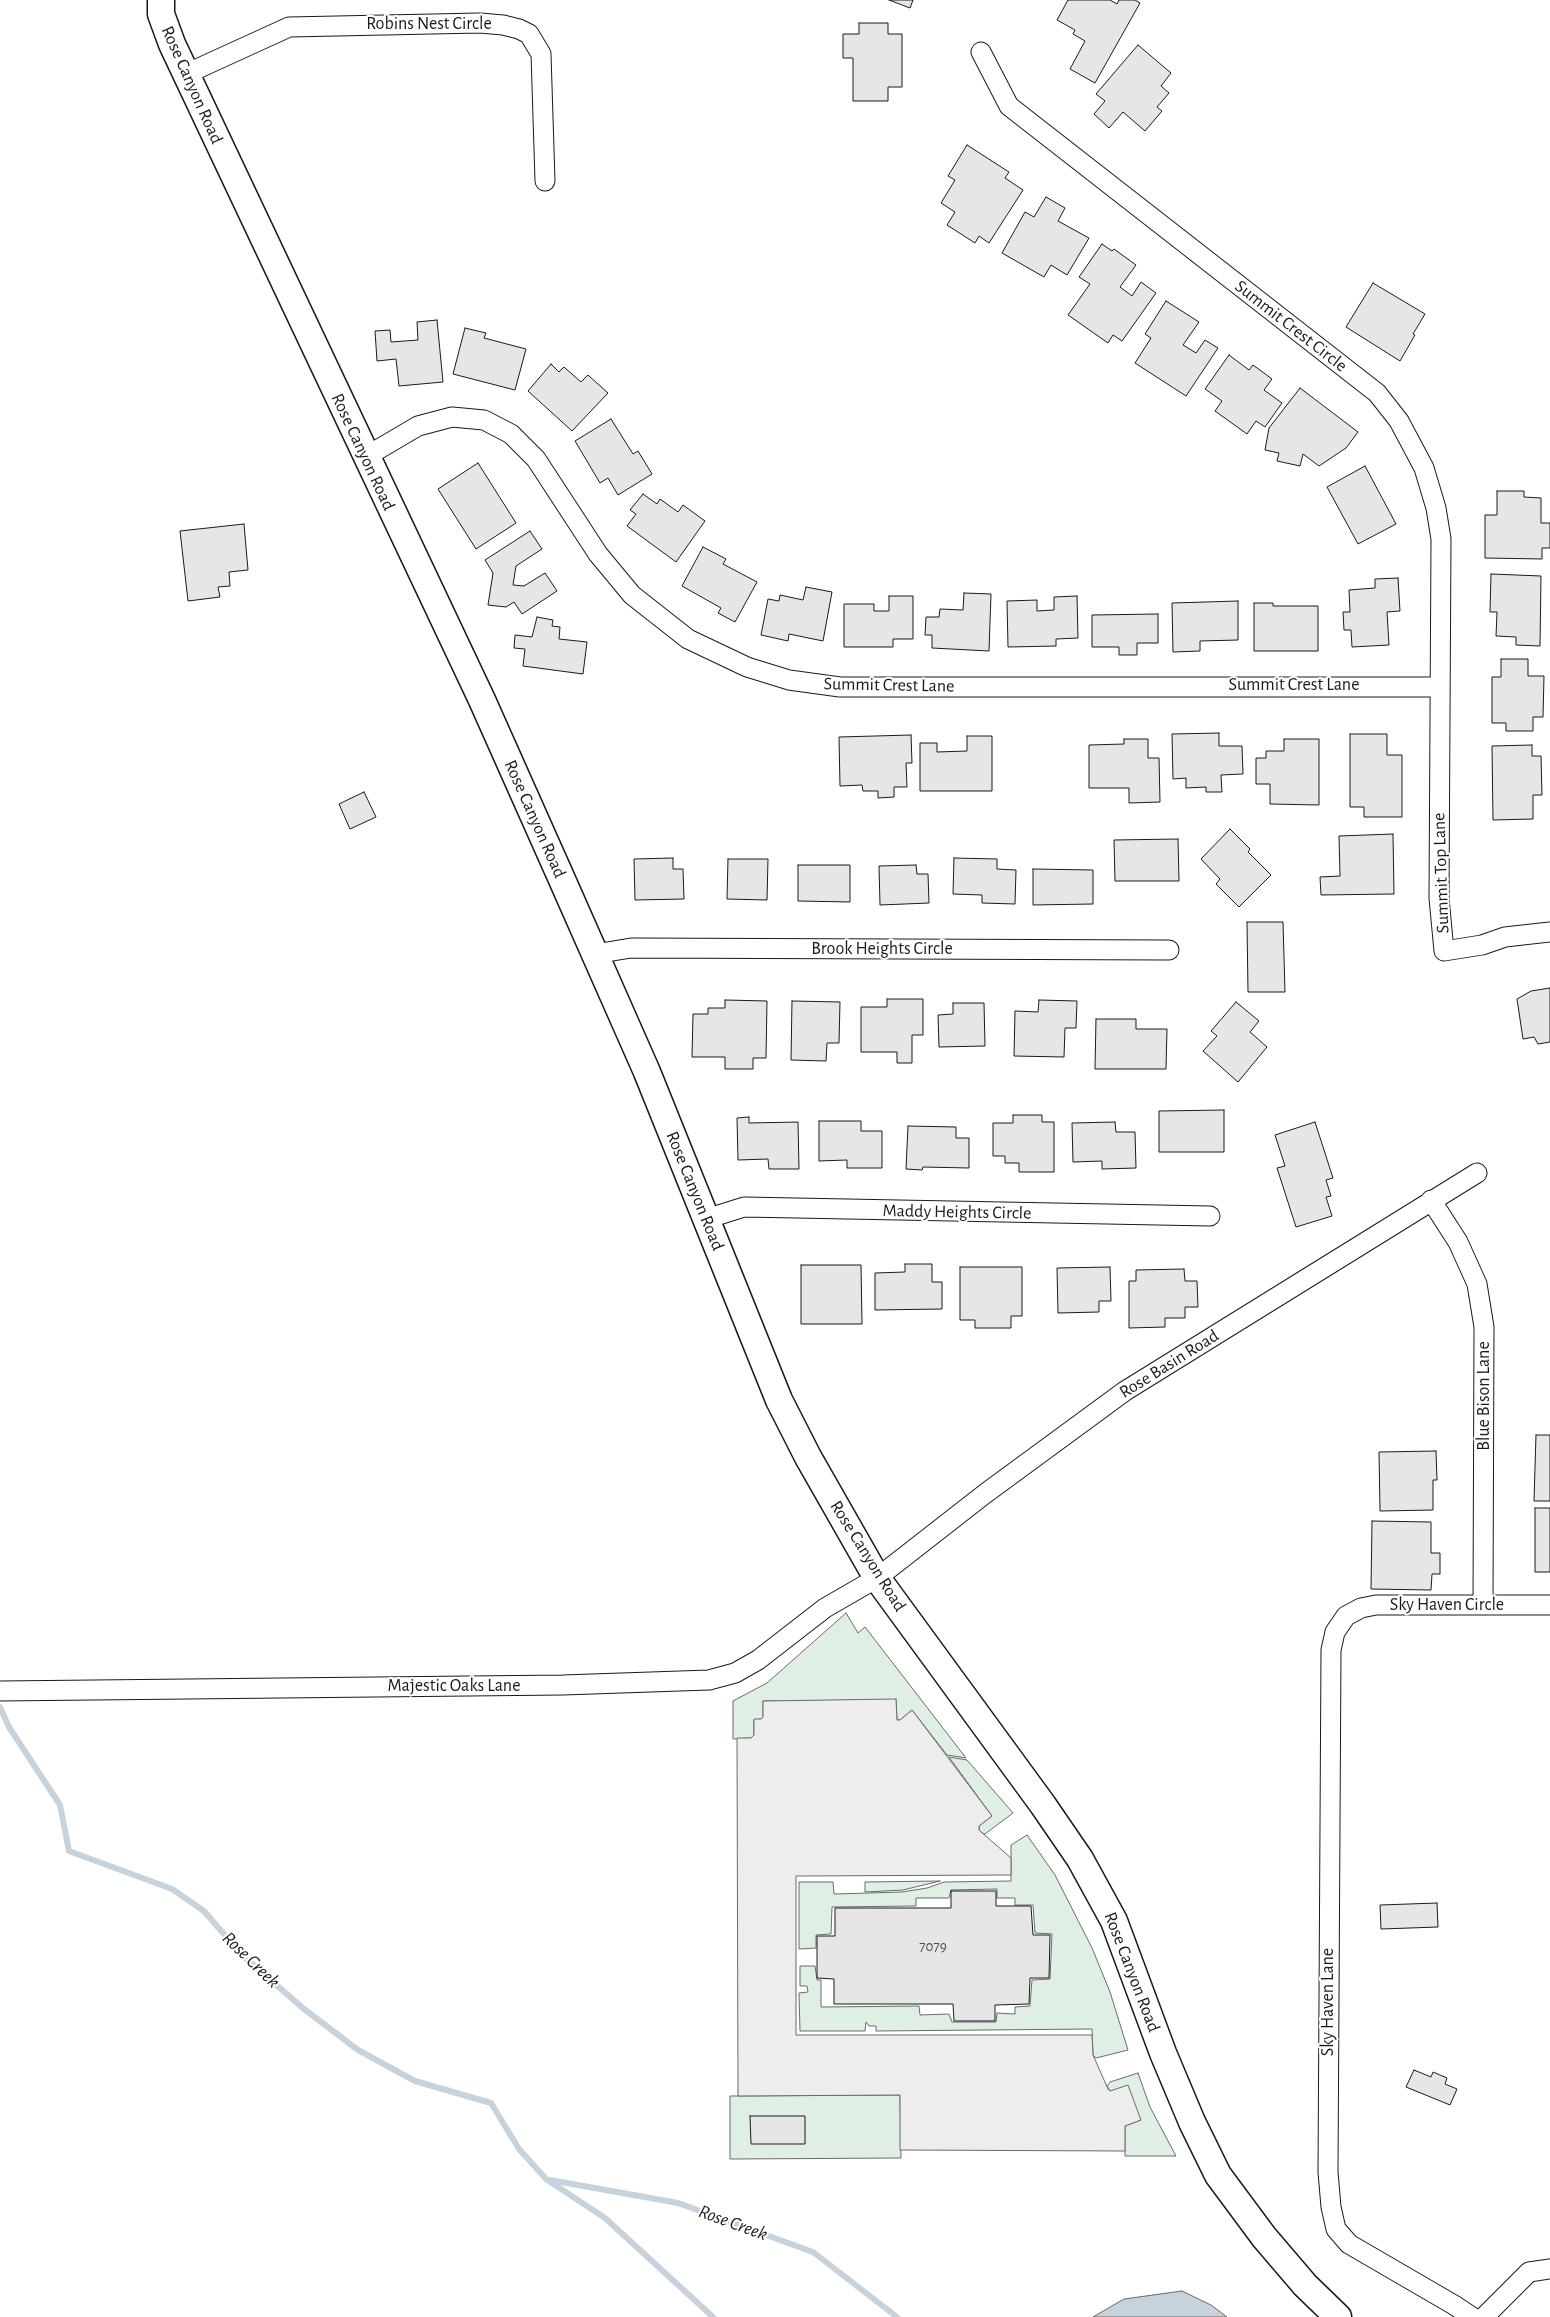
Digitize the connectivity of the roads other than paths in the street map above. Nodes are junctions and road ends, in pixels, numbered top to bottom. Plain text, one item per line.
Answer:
1 (161, 0) edge
2 (981, 52) dead end
3 (186, 74) junction
4 (545, 181) dead end
5 (366, 456) junction
6 (1440, 687) junction
7 (1550, 932) edge
8 (1169, 950) dead end
9 (595, 954) junction
10 (1477, 1173) dead end
11 (1432, 1200) junction
12 (1210, 1216) dead end
13 (706, 1219) junction
14 (878, 1578) junction
15 (1482, 1604) junction
16 (1550, 1604) edge
17 (1346, 1616) joint
18 (9, 1690) edge
19 (1550, 2269) edge
20 (1338, 2317) edge
21 (1472, 2317) edge
22 (1484, 2317) edge

1 - 3 street, Rose Canyon Road
2 - 6 street, Summit Crest Circle
3 - 4 street, Robins Nest Circle
3 - 5 street, Rose Canyon Road
5 - 6 street, Summit Crest Lane
5 - 9 street, Rose Canyon Road
6 - 7 street, Summit Top Lane
8 - 9 street, Brook Heights Circle
9 - 13 street, Rose Canyon Road
10 - 11 street, Rose Basin Road
11 - 14 street, Rose Basin Road
11 - 15 street, Blue Bison Lane
12 - 13 street, Maddy Heights Circle
13 - 14 street, Rose Canyon Road
14 - 18 street, Majestic Oaks Lane
14 - 20 street, Rose Canyon Road
15 - 16 street, Sky Haven Circle
15 - 17 street, Sky Haven Circle
17 - 21 street, Sky Haven Lane
19 - 22 street

